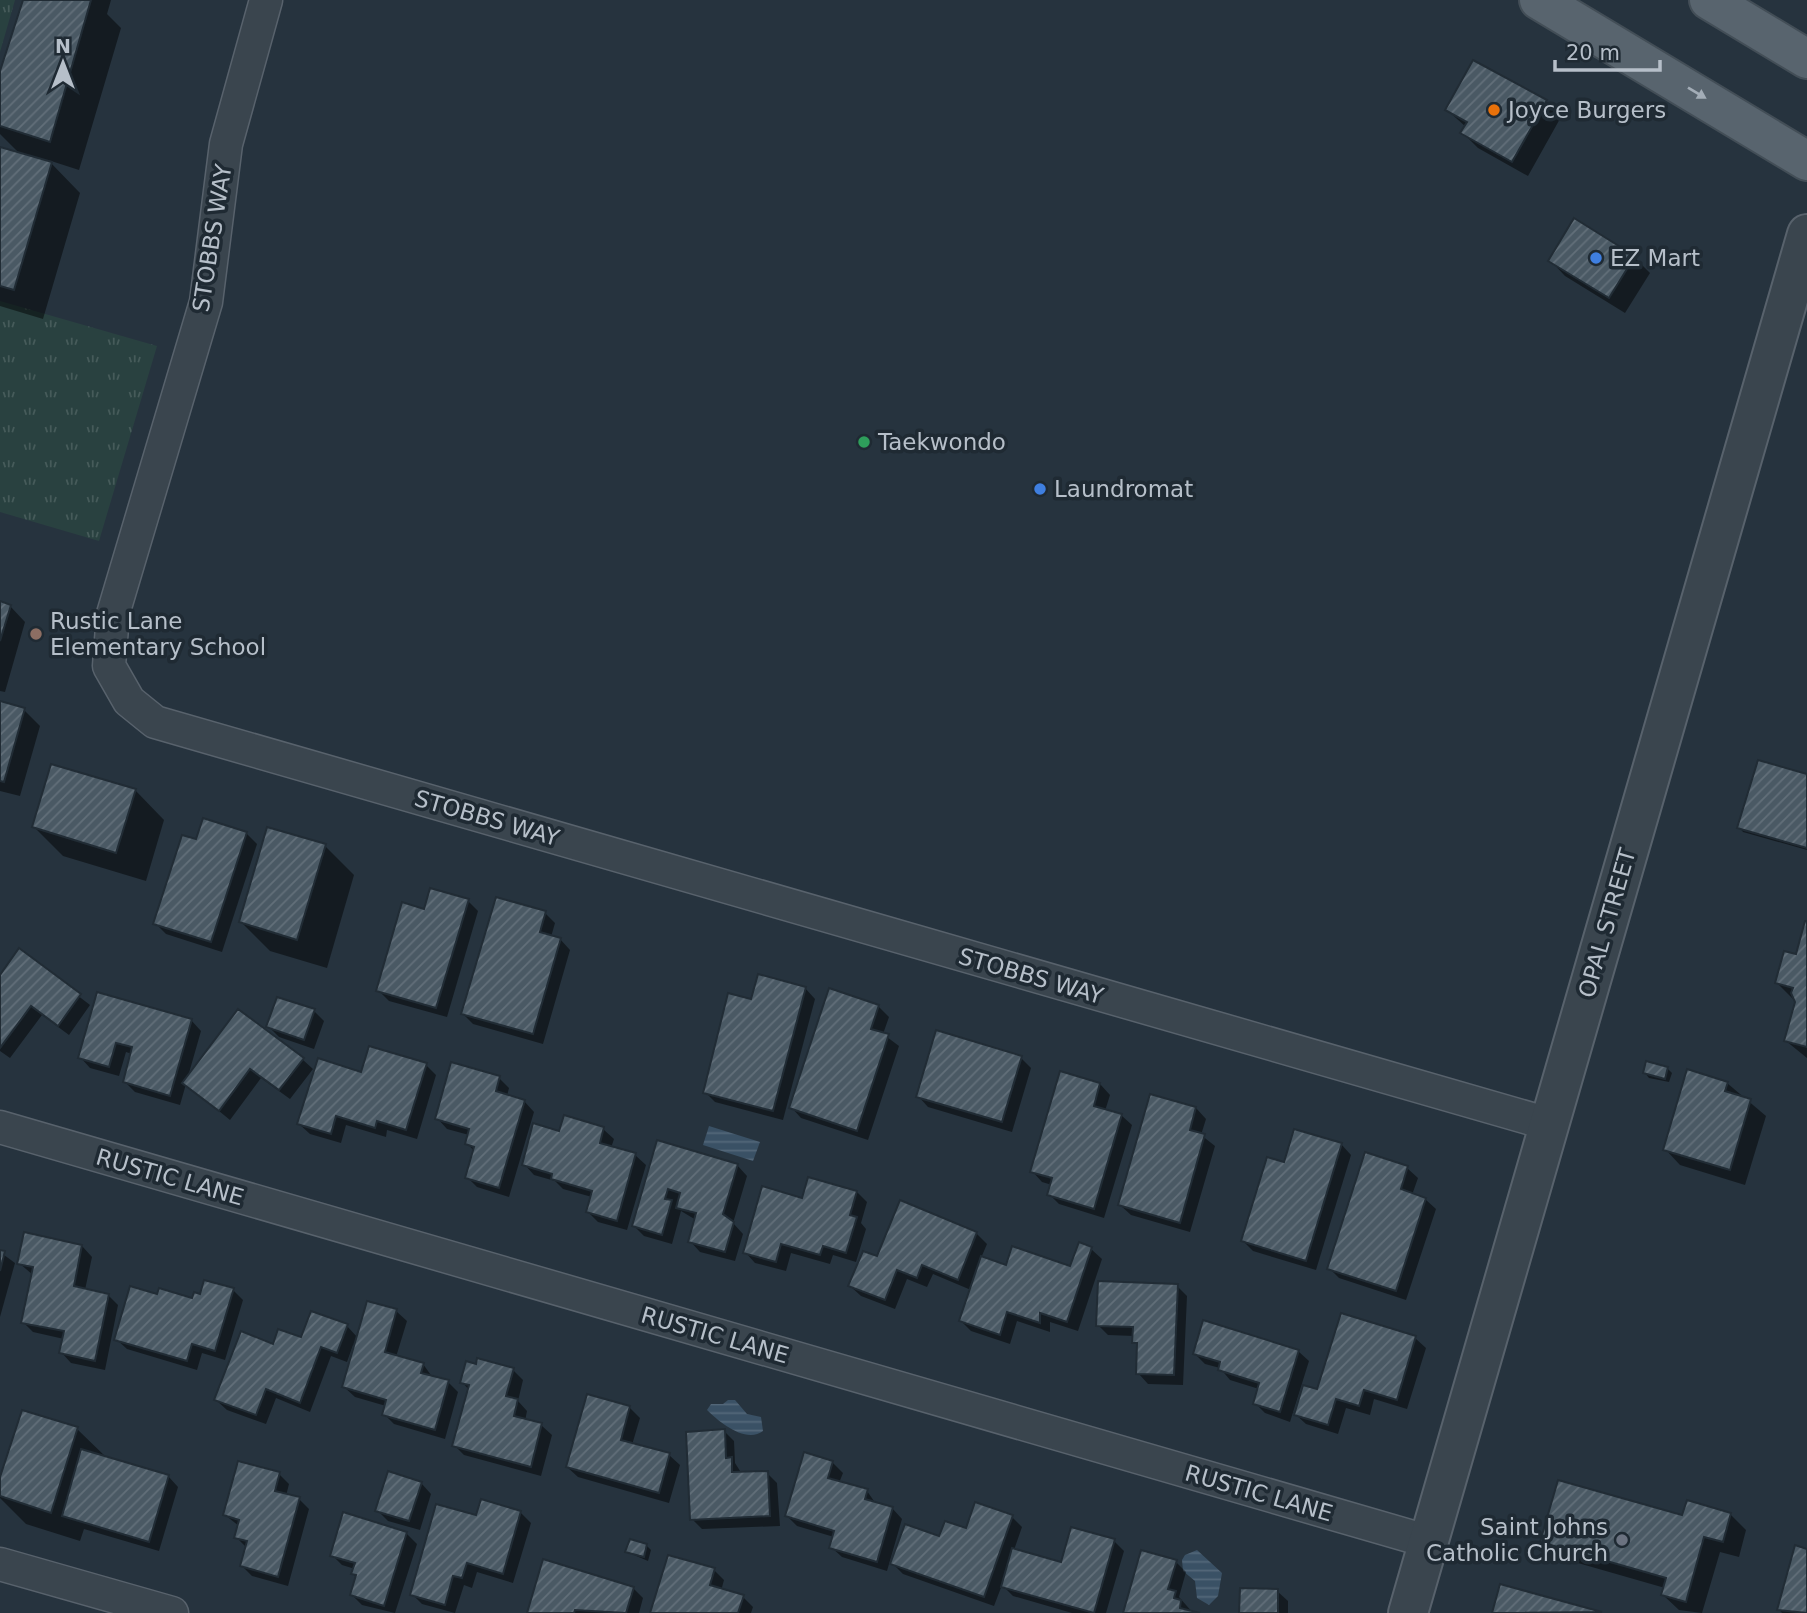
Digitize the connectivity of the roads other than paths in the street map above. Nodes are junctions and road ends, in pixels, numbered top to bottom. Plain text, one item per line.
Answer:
1 (266, 0) edge
2 (1539, 0) edge
3 (1709, 0) edge
4 (1807, 59) edge
5 (1807, 161) edge
6 (1807, 233) edge
7 (1549, 1124) junction
8 (0, 1127) edge
9 (1430, 1542) junction
10 (0, 1564) edge
11 (172, 1613) edge
12 (1408, 1613) edge

1 - 7 street, STOBBS WAY
2 -> 5 main road
3 - 4 main road
6 - 7 street, OPAL STREET
7 - 9 street, OPAL STREET
8 - 9 street, RUSTIC LANE
9 - 12 street, OPAL STREET
10 - 11 street

